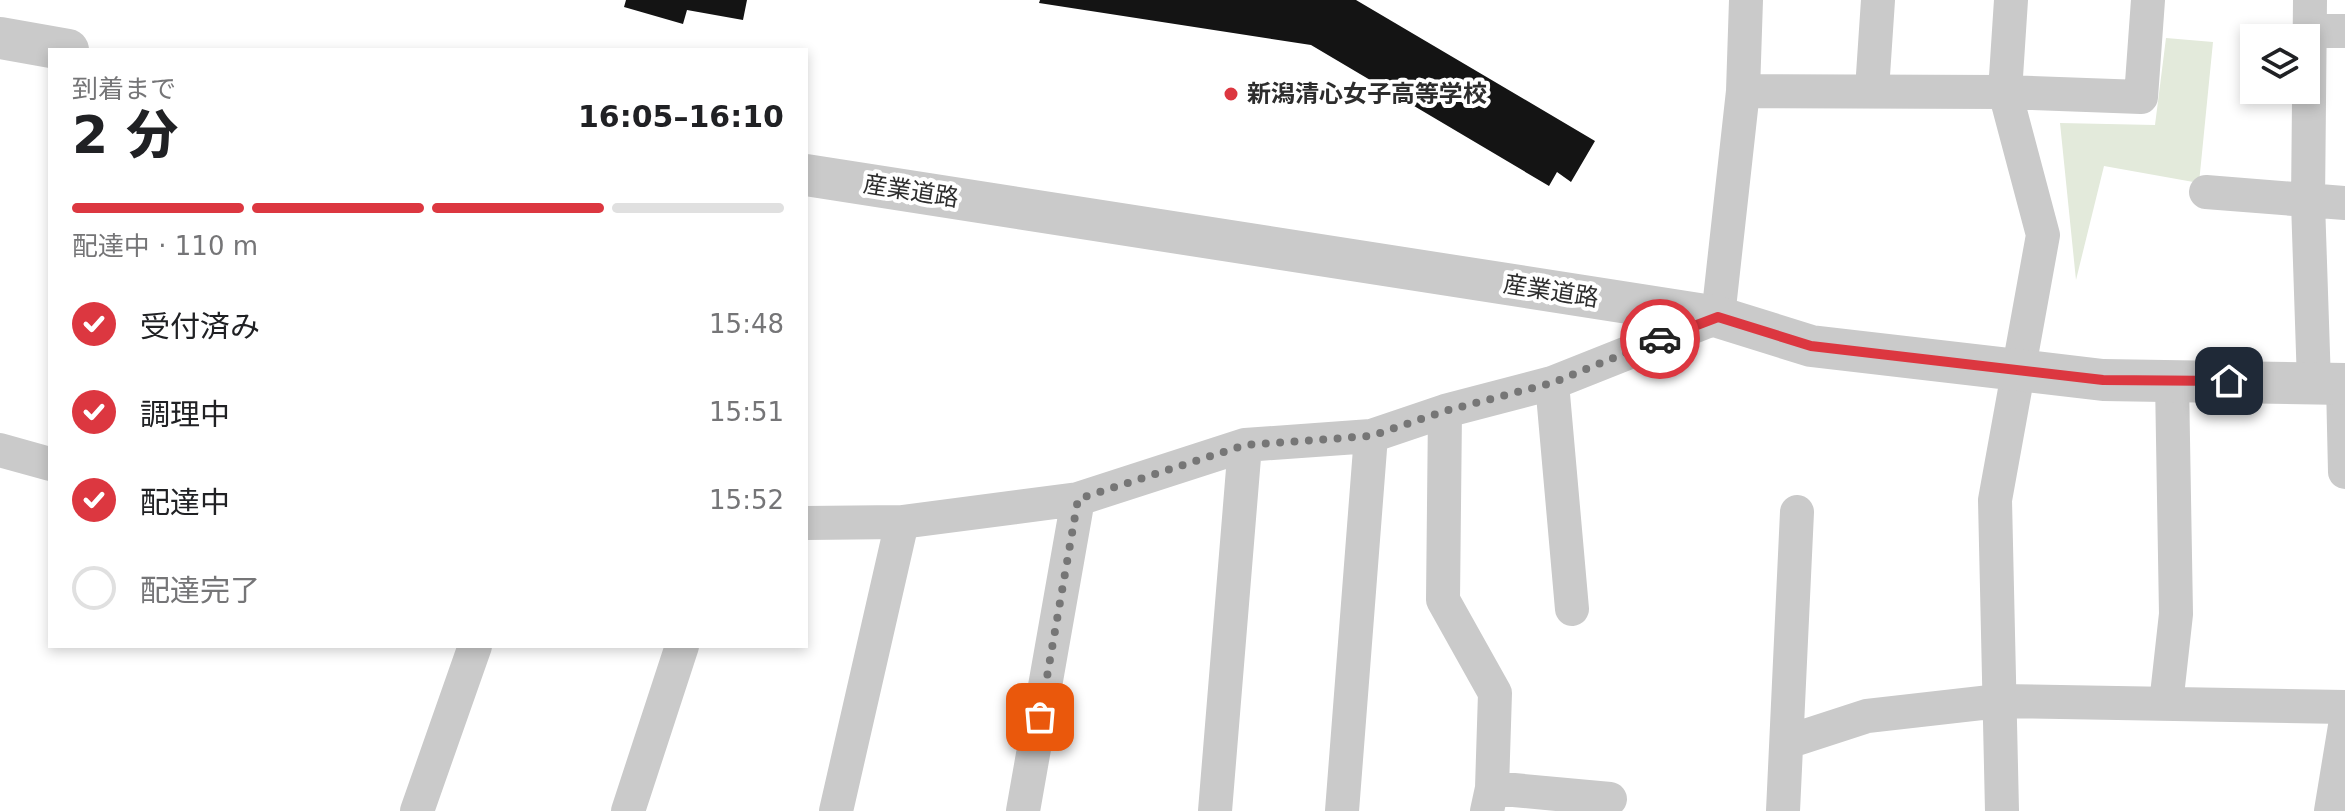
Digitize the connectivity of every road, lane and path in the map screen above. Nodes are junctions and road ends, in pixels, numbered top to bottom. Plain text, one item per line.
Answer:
1 (1746, 0) edge
2 (1878, 0) edge
3 (2011, 0) edge
4 (2148, 0) edge
5 (2309, 16) edge
6 (2345, 31) edge
7 (0, 38) edge
8 (57, 48) edge
9 (1872, 90) junction
10 (1743, 91) junction
11 (2005, 92) junction
12 (808, 175) edge
13 (2206, 192) dead end
14 (2308, 202) junction
15 (2345, 203) edge
16 (1718, 317) junction
17 (2019, 368) junction
18 (2172, 381) junction
19 (1552, 383) junction
20 (2334, 383) edge
21 (1445, 411) junction
22 (1371, 436) junction
23 (1245, 445) junction
24 (0, 450) edge
25 (48, 463) edge
26 (2345, 472) edge
27 (1078, 499) junction
28 (1797, 512) dead end
29 (902, 522) junction
30 (808, 523) edge
31 (1572, 609) dead end
32 (474, 648) edge
33 (681, 648) edge
34 (1999, 701) junction
35 (2166, 704) junction
36 (2345, 707) edge
37 (2345, 726) edge
38 (1787, 742) junction
39 (1610, 799) dead end
40 (1489, 800) edge
41 (1776, 810) edge
42 (417, 811) edge
43 (628, 811) edge
44 (836, 811) edge
45 (1023, 811) edge
46 (1215, 811) edge
47 (1342, 811) edge
48 (2002, 811) edge
49 (2331, 811) edge

1 - 10 street
2 - 9 street
3 - 11 street
4 - 11 street
5 - 6 street
5 - 14 street
7 - 8 street
9 - 10 street
9 - 11 street
10 - 16 street
11 - 17 street
12 - 16 street, 産業道路
13 - 14 street
14 - 15 street
14 - 20 street
16 - 17 street, 産業道路
16 - 19 street
17 - 18 street, 産業道路
17 - 34 street
18 - 20 street, 産業道路
18 - 35 street
19 - 21 street
19 - 31 street
20 - 26 street
21 - 22 street
21 - 40 street
22 - 23 street
22 - 47 street
23 - 27 street
23 - 46 street
24 - 25 street
27 - 29 street
27 - 45 street
28 - 38 street
29 - 30 street
29 - 44 street
32 - 42 street
33 - 43 street
34 - 35 street
34 - 38 street
34 - 48 street
35 - 36 street
37 - 49 street
38 - 41 street
39 - 40 street

